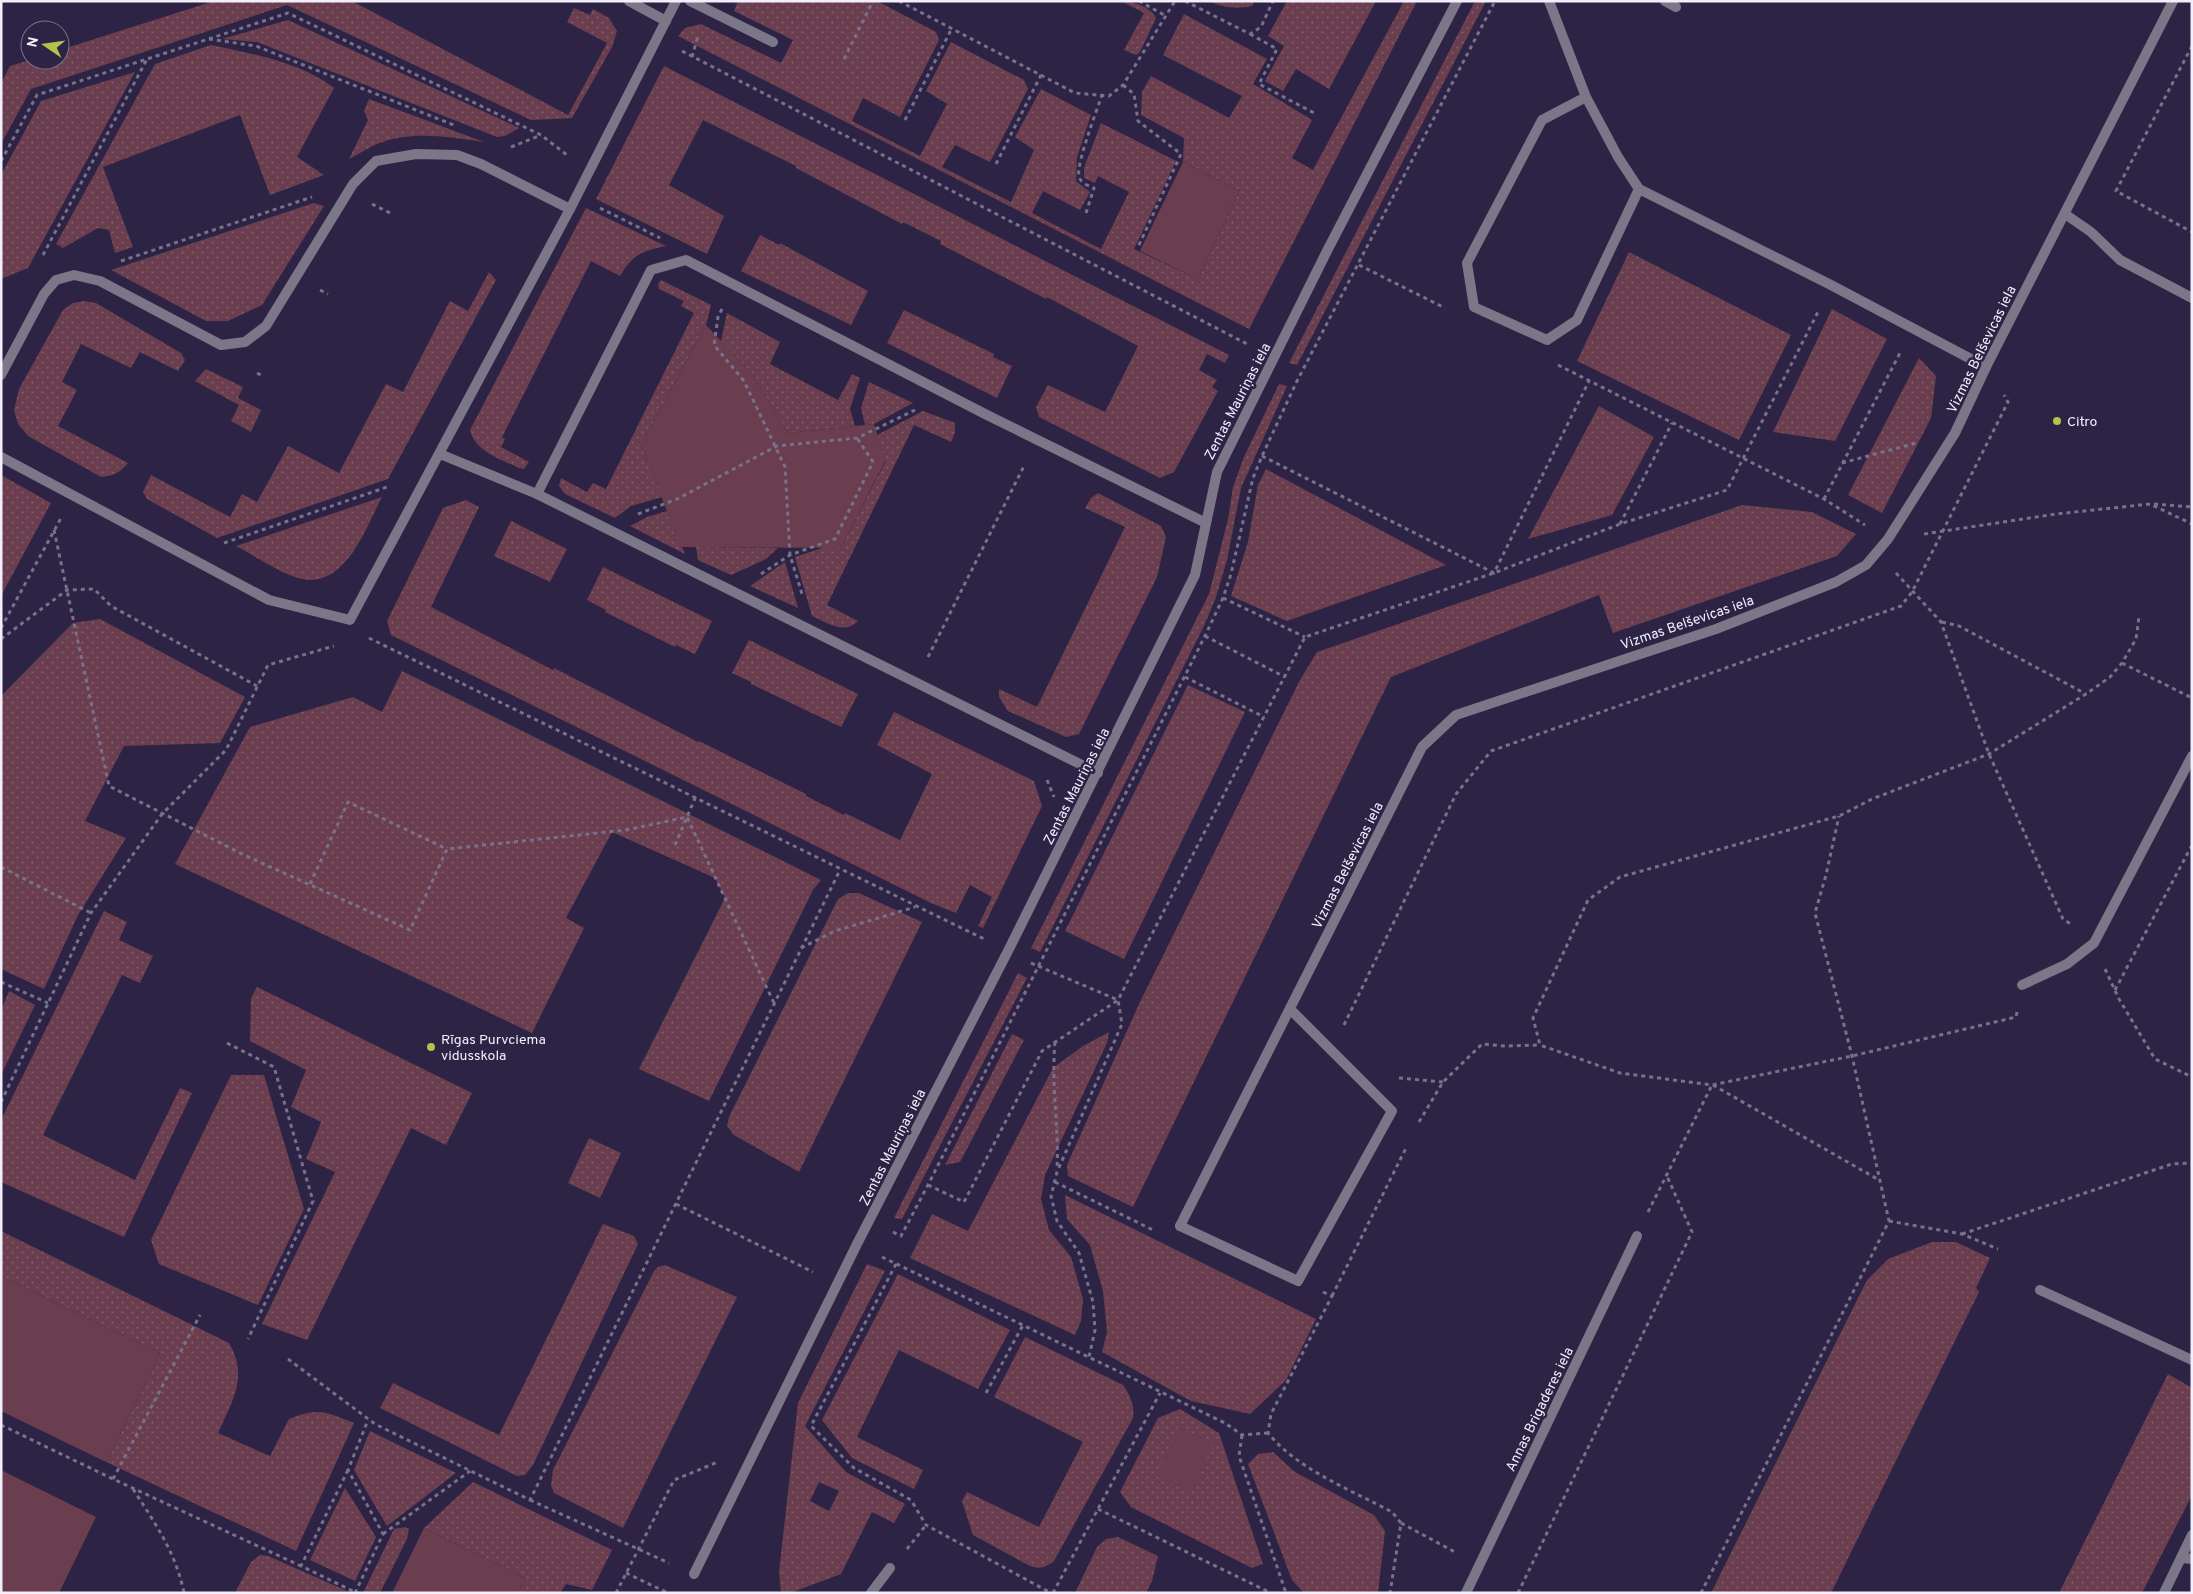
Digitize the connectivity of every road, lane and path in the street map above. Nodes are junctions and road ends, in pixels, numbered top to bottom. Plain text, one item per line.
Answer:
1 (629, 1) edge
2 (676, 1) edge
3 (690, 1) edge
4 (873, 1) edge
5 (899, 1) edge
6 (1139, 1) edge
7 (1175, 1) edge
8 (1185, 1) edge
9 (1273, 1) edge
10 (1457, 1) edge
11 (1549, 1) edge
12 (1665, 1) edge
13 (2173, 1) edge
14 (1676, 7) dead end
15 (1166, 16) junction
16 (666, 21) junction
17 (952, 28) junction
18 (698, 32) dead end
19 (1250, 34) junction
20 (207, 39) junction
21 (773, 42) dead end
22 (2192, 46) edge
23 (679, 50) dead end
24 (692, 57) junction
25 (147, 59) junction
26 (844, 59) dead end
27 (1041, 75) junction
28 (1123, 85) junction
29 (1102, 95) junction
30 (1586, 98) junction
31 (1316, 114) dead end
32 (906, 120) dead end
33 (465, 129) dead end
34 (501, 144) dead end
35 (510, 148) dead end
36 (595, 161) junction
37 (1, 162) edge
38 (996, 164) dead end
39 (353, 184) junction
40 (1640, 189) junction
41 (576, 197) junction
42 (370, 203) dead end
43 (570, 209) junction
44 (1086, 213) dead end
45 (392, 214) dead end
46 (2065, 214) junction
47 (2192, 232) edge
48 (668, 241) dead end
49 (1138, 247) dead end
50 (40, 261) dead end
51 (119, 262) dead end
52 (1359, 265) dead end
53 (1831, 285) junction
54 (736, 286) junction
55 (2192, 298) edge
56 (1447, 309) dead end
57 (1914, 328) junction
58 (1240, 340) dead end
59 (1553, 363) dead end
60 (1986, 366) junction
61 (1, 375) edge
62 (1589, 381) junction
63 (947, 395) junction
64 (1672, 423) junction
65 (857, 438) junction
66 (1037, 440) junction
67 (777, 446) junction
68 (440, 454) junction
69 (1262, 456) dead end
70 (1, 457) edge
71 (1744, 460) junction
72 (418, 493) junction
73 (537, 494) junction
74 (72, 496) junction
75 (1824, 499) junction
76 (2150, 504) junction
77 (2192, 507) edge
78 (1206, 523) junction
79 (1620, 524) junction
80 (2192, 524) edge
81 (54, 530) junction
82 (612, 531) junction
83 (1942, 531) junction
84 (1888, 539) junction
85 (218, 545) dead end
86 (790, 555) junction
87 (1494, 572) junction
88 (67, 590) junction
89 (732, 591) junction
90 (1912, 592) junction
91 (1223, 598) dead end
92 (2139, 617) dead end
93 (350, 620) junction
94 (1941, 622) junction
95 (1, 628) edge
96 (813, 631) junction
97 (1205, 636) dead end
98 (1305, 637) junction
99 (1, 638) edge
100 (339, 644) dead end
101 (2122, 663) junction
102 (1285, 676) junction
103 (1185, 677) dead end
104 (915, 682) junction
105 (257, 686) junction
106 (2086, 694) junction
107 (2192, 698) edge
108 (1264, 717) junction
109 (1990, 754) junction
110 (2192, 756) edge
111 (1044, 771) dead end
112 (1098, 774) junction
113 (696, 796) junction
114 (1058, 806) dead end
115 (162, 814) junction
116 (1839, 816) junction
117 (687, 817) junction
118 (674, 845) dead end
119 (2192, 845) edge
120 (448, 849) junction
121 (1, 867) edge
122 (840, 870) junction
123 (310, 884) junction
124 (916, 906) junction
125 (91, 913) junction
126 (801, 948) junction
127 (982, 949) dead end
128 (1008, 951) junction
129 (1, 982) edge
130 (2022, 984) joint
131 (2115, 990) dead end
132 (1118, 1000) junction
133 (48, 1003) junction
134 (774, 1003) junction
135 (1290, 1009) junction
136 (1055, 1042) junction
137 (227, 1043) dead end
138 (1540, 1045) junction
139 (1331, 1050) junction
140 (1852, 1056) junction
141 (1712, 1085) junction
142 (1, 1102) edge
143 (1418, 1125) dead end
144 (1409, 1142) dead end
145 (2192, 1163) edge
146 (1057, 1172) junction
147 (1666, 1174) junction
148 (1879, 1180) junction
149 (1055, 1182) junction
150 (928, 1185) dead end
151 (676, 1204) junction
152 (1889, 1221) junction
153 (1180, 1226) junction
154 (1962, 1234) junction
155 (1637, 1236) joint
156 (1998, 1249) dead end
157 (879, 1255) dead end
158 (896, 1264) junction
159 (816, 1273) dead end
160 (1298, 1281) junction
161 (2040, 1290) dead end
162 (1332, 1296) junction
163 (200, 1315) dead end
164 (1023, 1325) junction
165 (248, 1339) dead end
166 (1089, 1357) junction
167 (288, 1359) dead end
168 (2192, 1360) edge
169 (986, 1393) dead end
170 (1160, 1393) junction
171 (368, 1420) junction
172 (1, 1425) edge
173 (1268, 1433) junction
174 (1242, 1435) junction
175 (720, 1461) dead end
176 (348, 1470) junction
177 (471, 1471) junction
178 (113, 1479) junction
179 (133, 1489) junction
180 (530, 1500) junction
181 (1098, 1509) junction
182 (1401, 1523) junction
183 (383, 1534) junction
184 (2192, 1535) edge
185 (638, 1549) junction
186 (2186, 1558) edge
187 (1479, 1565) junction
188 (301, 1566) junction
189 (890, 1568) dead end
190 (626, 1573) junction
191 (694, 1574) joint
192 (355, 1592) edge
193 (184, 1593) edge
194 (616, 1593) edge
195 (668, 1593) edge
196 (871, 1593) edge
197 (1052, 1593) edge
198 (1271, 1593) edge
199 (1286, 1593) edge
200 (1390, 1593) edge
201 (1466, 1593) edge
202 (1518, 1593) edge
203 (1700, 1593) edge
204 (2164, 1593) edge

1 - 16 street
2 - 16 street
3 - 21 street
4 - 26 path
5 - 17 path
6 - 15 path
7 - 15 path
8 - 19 path
9 - 19 path
10 - 78 street, Zentas Mauriņas iela
11 - 30 street
12 - 14 street
13 - 46 street, Vizmas Belševicas iela
15 - 28 path
16 - 36 street
17 - 27 path
17 - 32 path
18 - 24 path
19 - 31 path
20 - 25 path
20 - 33 path
20 - 36 path
22 - 47 path
23 - 24 path
24 - 58 path
25 - 37 path
25 - 50 path
27 - 29 path
27 - 38 path
28 - 29 path
28 - 49 path
29 - 44 path
30 - 40 street
30 - 40 street
34 - 35 path
36 - 41 street
39 - 43 street
39 - 51 path
39 - 61 street
40 - 53 street
41 - 43 street
41 - 48 path
42 - 45 path
43 - 68 street
46 - 55 street
46 - 60 street, Vizmas Belševicas iela
52 - 56 path
53 - 57 street
53 - 71 path
54 - 63 street
54 - 67 path
54 - 73 street
57 - 60 street
57 - 75 path
59 - 62 path
60 - 84 street, Vizmas Belševicas iela
62 - 64 path
62 - 87 path
63 - 65 path
63 - 66 street
64 - 71 path
64 - 79 path
65 - 67 path
65 - 86 path
66 - 78 street
66 - 104 path
67 - 82 path
67 - 86 path
68 - 72 street
68 - 73 street
69 - 87 path
70 - 74 street
71 - 75 path
71 - 79 path
72 - 85 path
72 - 93 street
73 - 82 street
74 - 81 path
74 - 93 street
75 - 84 path
76 - 77 path
76 - 80 path
76 - 83 path
78 - 112 street, Zentas Mauriņas iela
79 - 87 path
81 - 88 path
81 - 95 path
82 - 89 street
83 - 84 path
83 - 90 path
84 - 90 path
84 - 135 street, Vizmas Belševicas iela
86 - 89 path
86 - 96 path
87 - 98 path
88 - 99 path
88 - 105 path
88 - 115 path
89 - 96 street
90 - 94 path
90 - 139 path
91 - 98 path
92 - 101 path
93 - 113 path
94 - 106 path
94 - 109 path
96 - 104 street
97 - 102 path
98 - 102 path
100 - 105 path
101 - 106 path
101 - 107 path
102 - 108 path
103 - 108 path
104 - 112 street
105 - 115 path
106 - 109 path
108 - 132 path
109 - 116 path
110 - 130 street
111 - 114 path
112 - 128 street, Zentas Mauriņas iela
113 - 117 path
113 - 122 path
115 - 123 path
115 - 125 path
116 - 138 path
116 - 140 path
117 - 118 path
117 - 120 path
117 - 134 path
119 - 131 path
120 - 123 path
120 - 123 path
121 - 125 path
122 - 124 path
122 - 126 path
124 - 126 path
124 - 127 path
125 - 133 path
126 - 134 path
128 - 132 path
128 - 191 street, Zentas Mauriņas iela
129 - 133 path
130 - 140 path
132 - 136 path
132 - 146 path
133 - 142 path
134 - 151 path
135 - 139 street
135 - 153 street, Vizmas Belševicas iela
136 - 146 path
136 - 150 path
137 - 165 path
138 - 141 path
138 - 143 path
139 - 160 street
140 - 141 path
140 - 148 path
141 - 147 path
141 - 148 path
144 - 162 path
145 - 154 path
146 - 149 path
147 - 155 path
147 - 202 path
148 - 152 path
149 - 153 path
149 - 166 path
151 - 159 path
151 - 180 path
152 - 154 path
152 - 203 path
153 - 160 street
154 - 156 path
155 - 187 street, Annas Brigaderes iela
157 - 158 path
158 - 164 path
158 - 197 path
160 - 162 path
161 - 168 street
162 - 173 path
163 - 178 path
164 - 166 path
164 - 169 path
166 - 170 path
167 - 171 path
170 - 174 path
170 - 181 path
171 - 176 path
171 - 177 path
172 - 178 path
173 - 174 path
173 - 182 path
174 - 199 path
175 - 185 path
176 - 183 path
176 - 188 path
177 - 180 path
177 - 183 path
178 - 179 path
179 - 188 path
179 - 193 path
180 - 185 path
181 - 197 path
181 - 198 path
182 - 187 path
182 - 200 path
183 - 192 path
184 - 186 street
185 - 190 path
185 - 191 path
186 - 204 street
187 - 201 street, Annas Brigaderes iela
188 - 192 path
189 - 196 street
190 - 194 path
190 - 195 path

